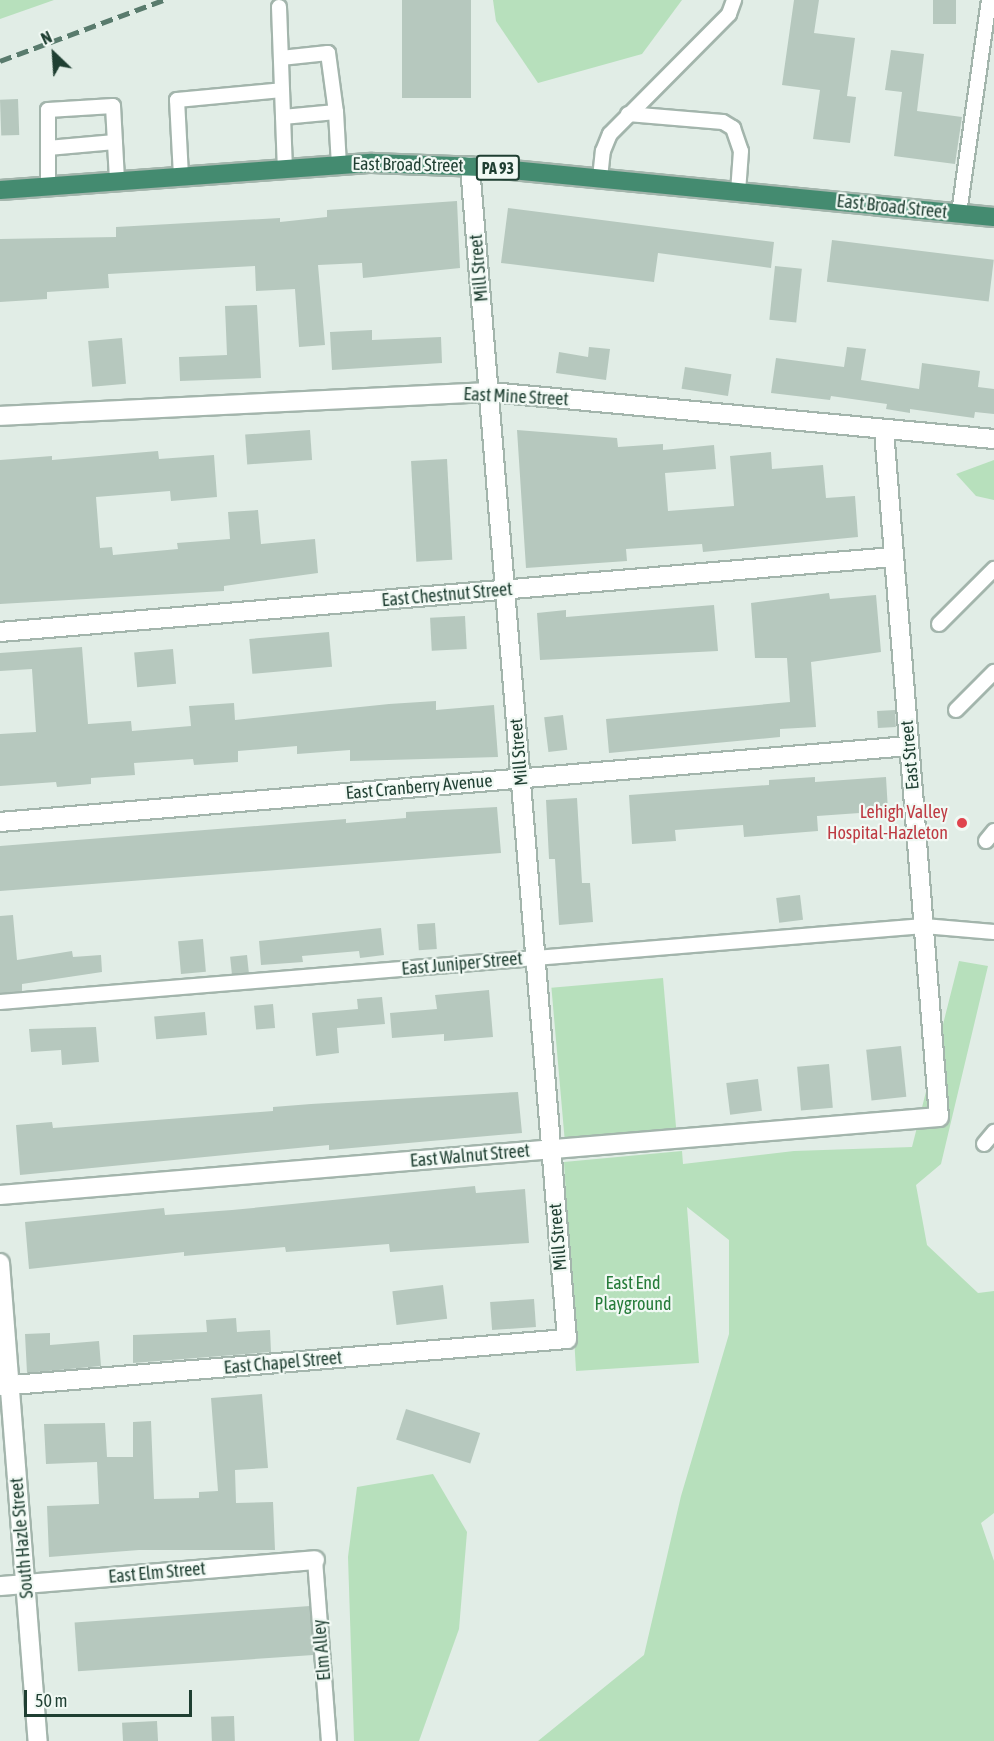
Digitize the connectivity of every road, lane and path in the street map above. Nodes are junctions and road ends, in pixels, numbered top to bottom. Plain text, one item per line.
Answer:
1 (734, 0) edge
2 (989, 0) edge
3 (279, 7) dead end
4 (281, 58) junction
5 (282, 90) junction
6 (336, 112) junction
7 (628, 114) junction
8 (283, 117) junction
9 (115, 142) junction
10 (48, 148) junction
11 (339, 165) junction
12 (470, 166) junction
13 (285, 169) junction
14 (181, 176) junction
15 (600, 178) junction
16 (117, 181) junction
17 (48, 186) junction
18 (0, 190) edge
19 (738, 192) junction
20 (959, 213) junction
21 (994, 217) edge
22 (490, 392) junction
23 (0, 416) edge
24 (884, 430) junction
25 (994, 439) edge
26 (894, 558) junction
27 (994, 569) edge
28 (506, 590) junction
29 (939, 624) dead end
30 (0, 632) edge
31 (994, 672) edge
32 (956, 710) dead end
33 (909, 746) junction
34 (522, 778) junction
35 (0, 822) edge
36 (924, 926) junction
37 (994, 932) edge
38 (536, 958) junction
39 (0, 1002) edge
40 (939, 1117) joint
41 (994, 1132) edge
42 (984, 1144) dead end
43 (551, 1149) junction
44 (0, 1195) edge
45 (0, 1263) edge
46 (567, 1339) joint
47 (5, 1386) edge
48 (315, 1560) joint
49 (26, 1584) junction
50 (0, 1586) edge
51 (38, 1741) edge
52 (329, 1741) edge

1 - 7 lane
2 - 20 lane
3 - 4 lane
4 - 5 lane
4 - 6 lane
5 - 8 lane
5 - 14 lane
6 - 8 lane
6 - 11 lane
7 - 15 lane
7 - 19 lane
8 - 13 lane
9 - 10 lane
9 - 10 lane
9 - 16 lane
10 - 17 lane
11 - 12 highway, East Broad Street / PA 93
11 - 13 highway, East Broad Street / PA 93
12 - 15 highway, East Broad Street / PA 93
12 - 22 street, Mill Street
13 - 14 highway, East Broad Street / PA 93
14 - 16 highway, East Broad Street / PA 93
15 - 19 highway, East Broad Street / PA 93
16 - 17 highway, East Broad Street / PA 93
17 - 18 highway, East Broad Street / PA 93
19 - 20 highway, East Broad Street / PA 93
20 - 21 highway, East Broad Street / PA 93
22 - 23 street, East Mine Street
22 - 24 street, East Mine Street
22 - 28 street, Mill Street
24 - 25 street, East Mine Street
24 - 26 street, East Street
26 - 28 street, East Chestnut Street
26 - 33 street, East Street
27 - 29 lane
28 - 30 street, East Chestnut Street
28 - 34 street, Mill Street
31 - 32 lane
33 - 34 street, East Cranberry Avenue
33 - 36 street, East Street
34 - 35 street, East Cranberry Avenue
34 - 38 street, Mill Street
36 - 37 lane, East Juniper Street
36 - 38 lane, East Juniper Street
36 - 40 street, East Street
38 - 39 lane, East Juniper Street
38 - 43 street, Mill Street
40 - 43 street, East Walnut Street
41 - 42 lane
43 - 44 street, East Walnut Street
43 - 46 street, Mill Street
45 - 47 street, South Hazle Street
46 - 47 street, East Chapel Street
47 - 49 street, South Hazle Street
48 - 49 street, East Elm Street
48 - 52 lane, Elm Alley
49 - 50 street, East Elm Street
49 - 51 street, South Hazle Street

